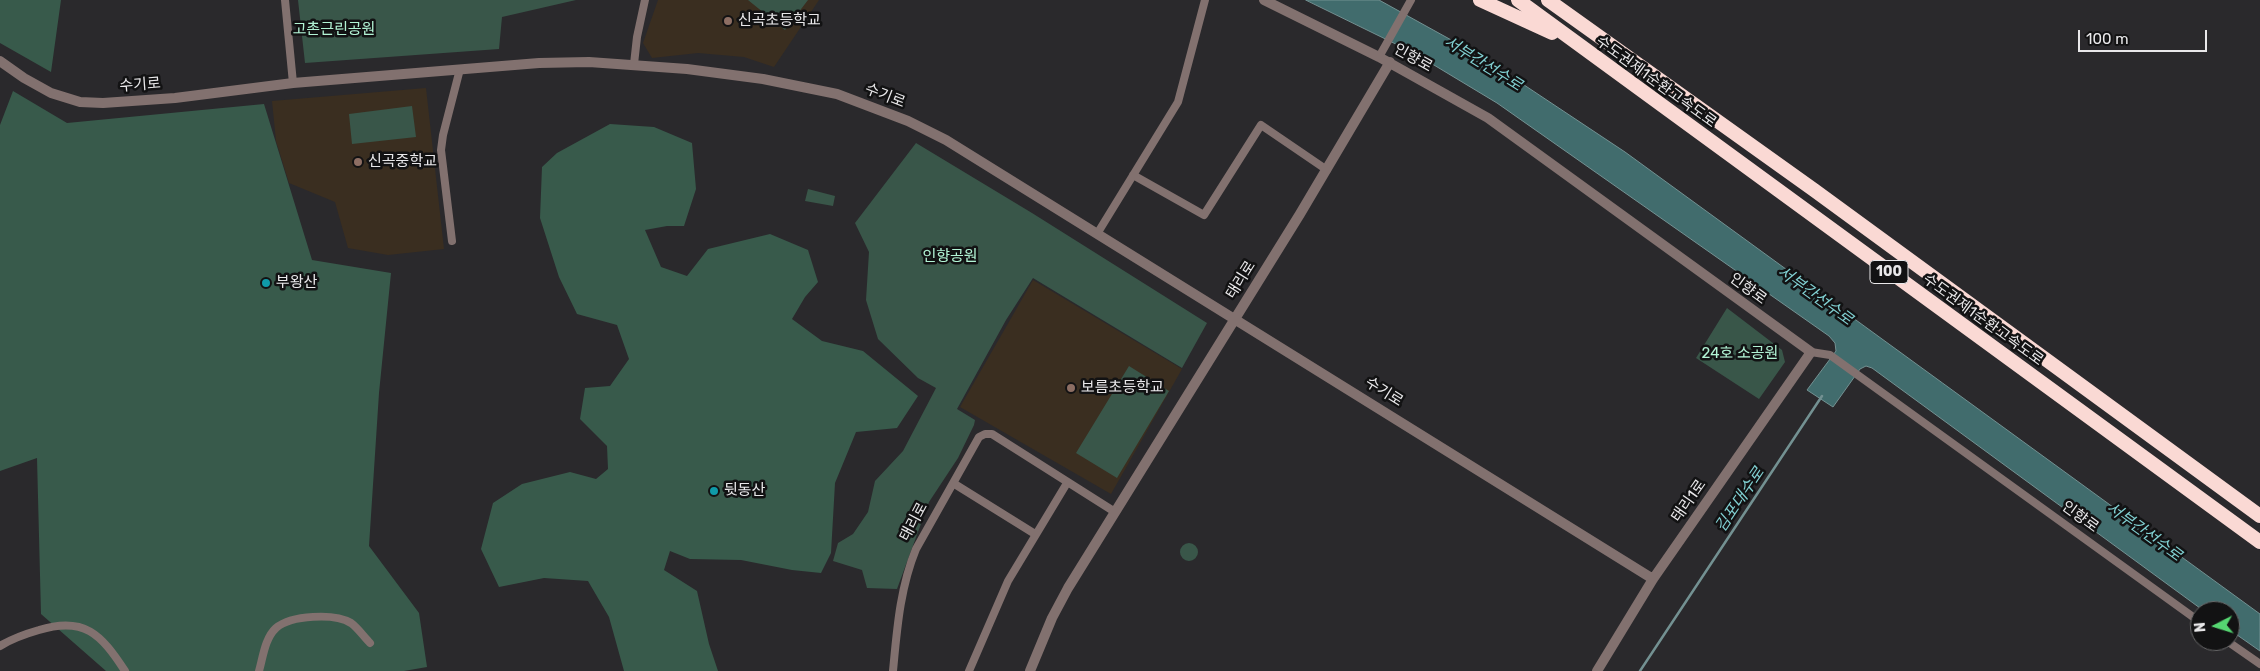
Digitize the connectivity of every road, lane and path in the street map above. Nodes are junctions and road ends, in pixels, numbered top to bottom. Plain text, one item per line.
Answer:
1 (286, 0) edge
2 (645, 0) edge
3 (1205, 0) edge
4 (1264, 0) edge
5 (1480, 0) edge
6 (1485, 0) edge
7 (1491, 0) edge
8 (1496, 0) edge
9 (1500, 0) edge
10 (1507, 0) edge
11 (1518, 0) edge
12 (1548, 0) edge
13 (1559, 0) edge
14 (1409, 3) edge
15 (1584, 27) junction
16 (1575, 43) junction
17 (1379, 57) junction
18 (0, 61) edge
19 (1390, 62) junction
20 (634, 64) junction
21 (460, 69) junction
22 (293, 83) junction
23 (1327, 170) junction
24 (1133, 175) junction
25 (1096, 234) junction
26 (452, 240) dead end
27 (1235, 318) junction
28 (1811, 352) junction
29 (952, 483) junction
30 (1067, 483) junction
31 (1115, 512) junction
32 (2260, 516) edge
33 (1035, 534) junction
34 (2260, 542) edge
35 (1653, 579) junction
36 (2190, 615) edge
37 (370, 643) dead end
38 (0, 646) edge
39 (2240, 650) edge
40 (2260, 664) edge
41 (125, 671) edge
42 (259, 671) edge
43 (893, 671) edge
44 (970, 671) edge
45 (1030, 671) edge
46 (1597, 671) edge

1 - 22 street
2 - 20 street
3 - 24 street
4 - 17 street, 인향로
5 - 16 highway
6 - 16 highway
7 - 16 highway
8 - 16 highway
9 - 16 highway
10 - 16 highway
11 - 16 highway, 수도권제1순환고속도로 / 100
12 - 15 highway, 수도권제1순환고속도로 / 100
13 - 15 highway
14 - 17 street
15 - 32 highway, 수도권제1순환고속도로 / 100
16 - 34 highway, 수도권제1순환고속도로 / 100
17 - 19 street, 인향로
18 - 22 street, 수기로
19 - 23 street, 태리로
19 - 28 street, 인향로
20 - 21 street, 수기로
20 - 25 street, 수기로
21 - 22 street, 수기로
21 - 26 street
23 - 24 street
23 - 27 street, 태리로
24 - 25 street
25 - 27 street, 수기로
27 - 31 street, 태리로
27 - 35 street, 수기로
28 - 35 street, 태리1로
28 - 36 street, 인향로
29 - 30 street, 태리로
29 - 33 street
29 - 43 street, 태리로
30 - 31 street, 태리로
30 - 33 street
31 - 45 street, 태리로
33 - 44 street
35 - 46 street, 태리1로
37 - 42 street
38 - 41 street
39 - 40 street

